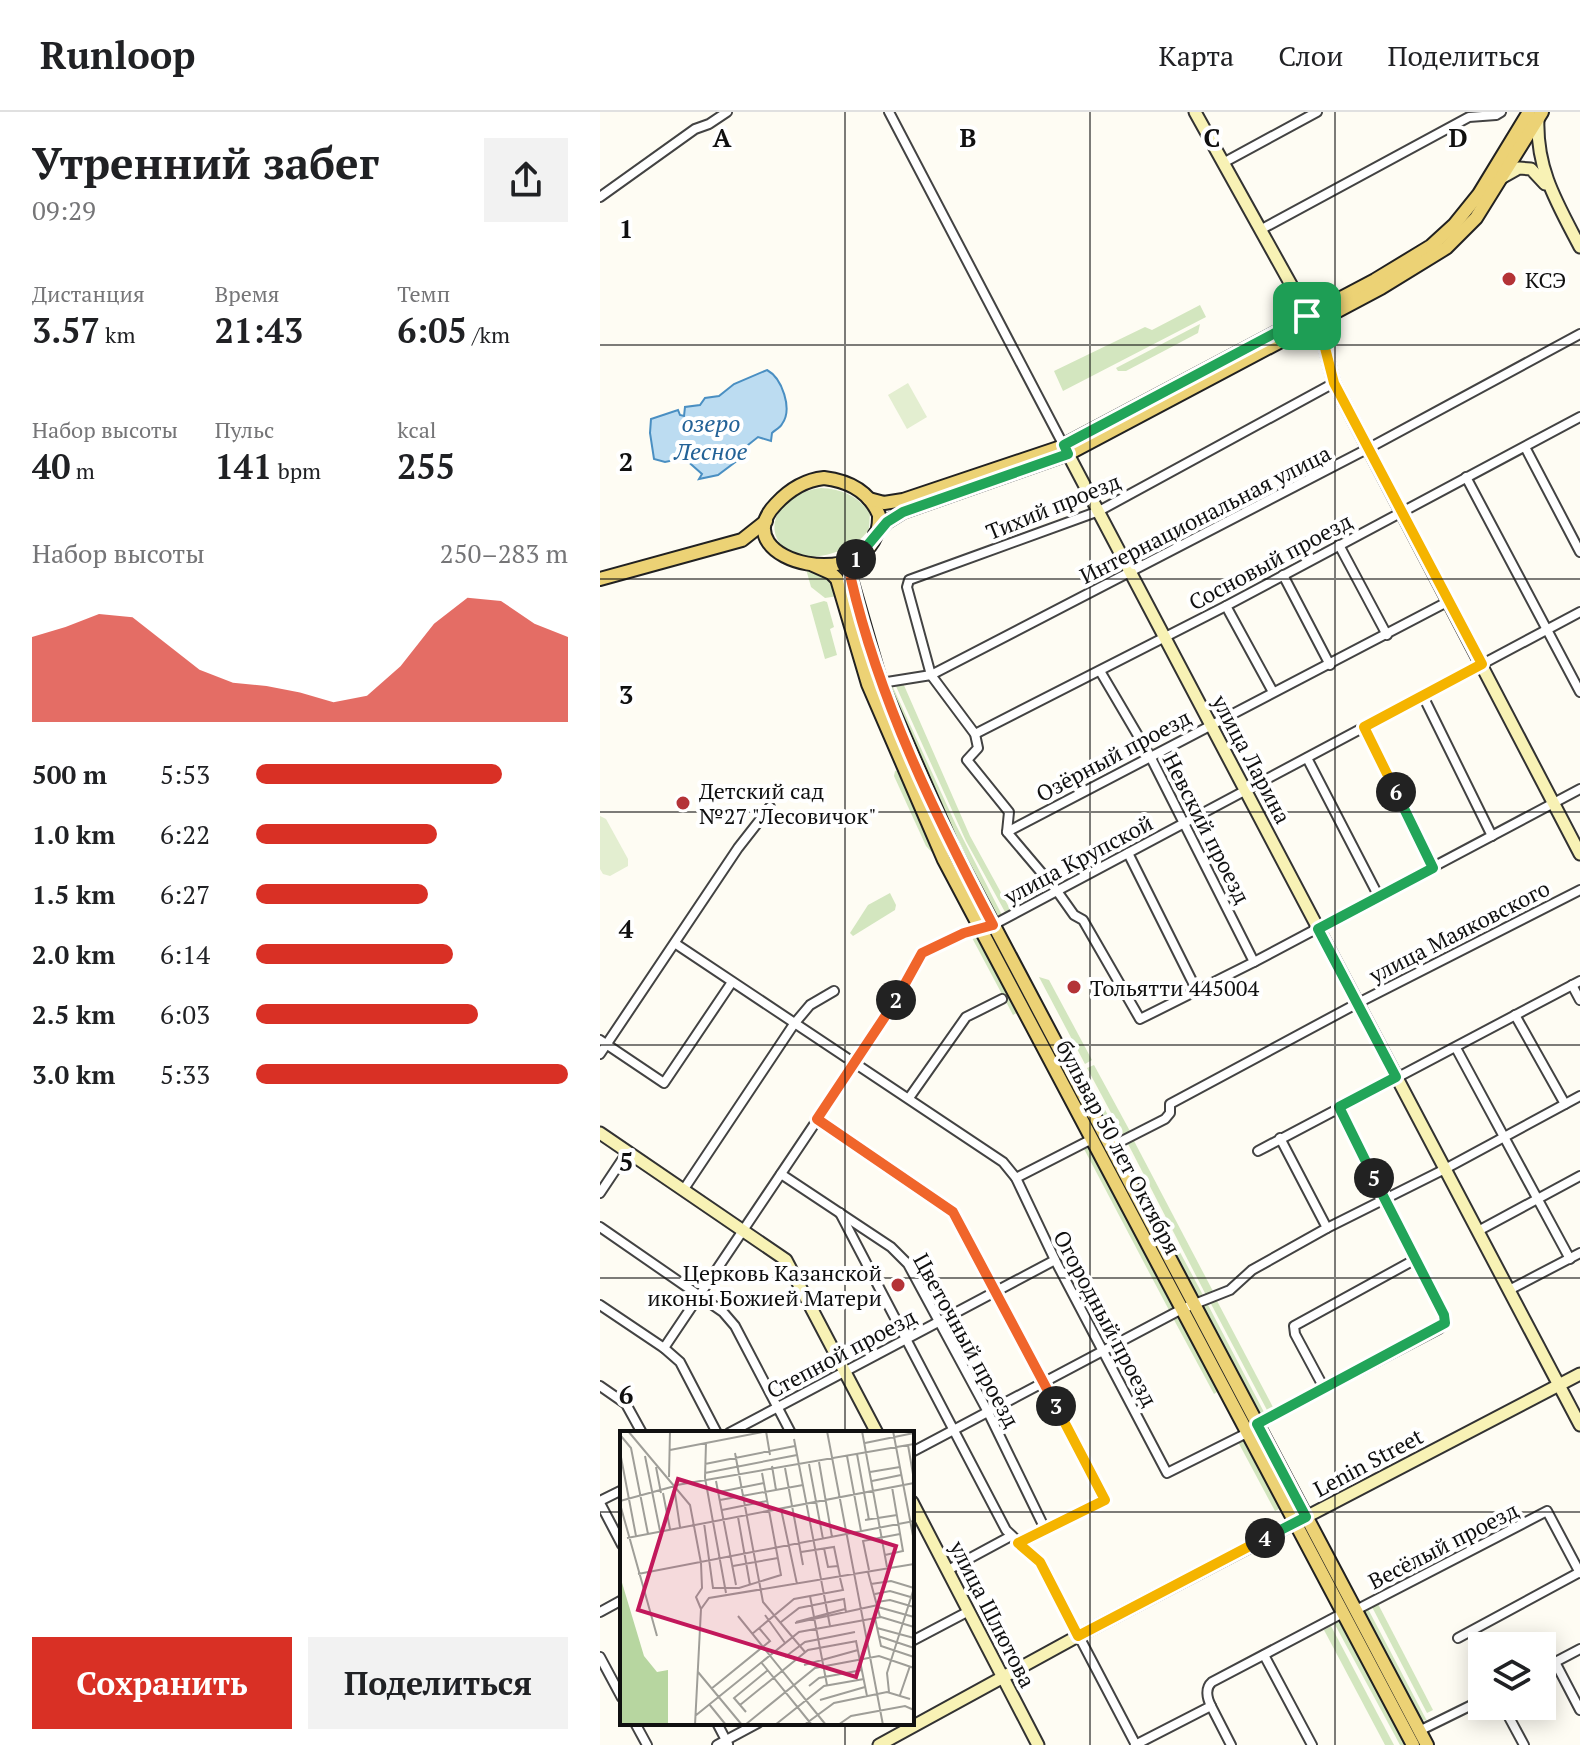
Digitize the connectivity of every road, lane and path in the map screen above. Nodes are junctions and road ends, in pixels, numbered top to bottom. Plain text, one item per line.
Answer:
1 (727, 112) edge
2 (889, 112) edge
3 (1195, 112) edge
4 (1317, 112) edge
5 (1501, 112) edge
6 (1533, 116) edge
7 (1522, 145) junction
8 (1223, 163) junction
9 (1531, 169) junction
10 (1503, 177) junction
11 (1551, 191) junction
12 (600, 197) edge
13 (1260, 230) junction
14 (1580, 247) edge
15 (1309, 320) junction
16 (1580, 334) edge
17 (1334, 383) junction
18 (1579, 419) edge
19 (1525, 447) junction
20 (1369, 448) junction
21 (1066, 450) junction
22 (1466, 477) junction
23 (869, 499) junction
24 (1099, 511) junction
25 (1402, 511) junction
26 (766, 521) junction
27 (875, 534) junction
28 (742, 540) junction
29 (770, 544) junction
30 (1339, 545) junction
31 (1580, 552) edge
32 (857, 556) junction
33 (813, 565) junction
34 (1131, 573) junction
35 (1283, 575) junction
36 (600, 579) edge
37 (1449, 601) junction
38 (1226, 606) junction
39 (1580, 612) edge
40 (1546, 630) junction
41 (1387, 635) junction
42 (1165, 636) junction
43 (1482, 664) junction
44 (1330, 665) junction
45 (1100, 671) junction
46 (931, 675) junction
47 (881, 683) junction
48 (1273, 692) junction
49 (1580, 692) edge
50 (1423, 696) junction
51 (1211, 724) junction
52 (1364, 727) junction
53 (975, 734) junction
54 (1150, 756) junction
55 (1307, 758) junction
56 (1580, 789) edge
57 (1246, 790) junction
58 (1554, 803) junction
59 (770, 807) dead end
60 (1185, 823) junction
61 (1007, 832) junction
62 (1492, 836) junction
63 (1128, 853) junction
64 (1580, 854) edge
65 (1433, 868) junction
66 (1580, 890) edge
67 (1057, 891) junction
68 (1379, 897) junction
69 (987, 926) junction
70 (1318, 929) junction
71 (676, 944) junction
72 (1254, 962) junction
73 (732, 982) junction
74 (1576, 983) edge
75 (834, 991) dead end
76 (1197, 991) junction
77 (1002, 999) dead end
78 (1580, 1000) edge
79 (1358, 1003) junction
80 (1515, 1015) junction
81 (794, 1024) junction
82 (603, 1042) edge
83 (1456, 1048) junction
84 (600, 1054) edge
85 (855, 1062) junction
86 (1396, 1077) junction
87 (1580, 1096) edge
88 (909, 1098) junction
89 (1565, 1104) junction
90 (1339, 1107) junction
91 (817, 1119) junction
92 (600, 1133) edge
93 (1505, 1136) junction
94 (1280, 1138) junction
95 (1092, 1139) junction
96 (1110, 1147) junction
97 (628, 1151) junction
98 (1258, 1151) dead end
99 (1445, 1169) junction
100 (781, 1174) junction
101 (1580, 1176) edge
102 (1016, 1178) junction
103 (684, 1189) junction
104 (600, 1193) edge
105 (1538, 1198) junction
106 (1385, 1199) junction
107 (840, 1213) junction
108 (600, 1227) edge
109 (1327, 1228) junction
110 (745, 1231) junction
111 (1478, 1231) junction
112 (1580, 1253) edge
113 (1416, 1259) junction
114 (1570, 1259) junction
115 (1055, 1260) junction
116 (996, 1290) junction
117 (1509, 1290) junction
118 (701, 1295) junction
119 (1188, 1306) junction
120 (603, 1307) edge
121 (600, 1319) edge
122 (940, 1321) junction
123 (905, 1339) junction
124 (664, 1348) junction
125 (1103, 1350) junction
126 (846, 1371) junction
127 (1580, 1374) edge
128 (1044, 1382) junction
129 (1559, 1385) junction
130 (600, 1386) edge
131 (1324, 1388) junction
132 (778, 1407) junction
133 (988, 1412) junction
134 (1580, 1425) edge
135 (1252, 1428) junction
136 (953, 1430) junction
137 (641, 1431) edge
138 (716, 1431) edge
139 (733, 1431) edge
140 (790, 1431) edge
141 (876, 1431) edge
142 (914, 1451) edge
143 (620, 1491) edge
144 (600, 1502) edge
145 (914, 1506) edge
146 (1301, 1520) junction
147 (1045, 1529) junction
148 (1015, 1540) junction
149 (620, 1541) edge
150 (948, 1570) junction
151 (1580, 1572) edge
152 (620, 1601) edge
153 (969, 1611) junction
154 (600, 1612) edge
155 (1350, 1612) junction
156 (1078, 1636) junction
157 (1458, 1638) dead end
158 (914, 1640) edge
159 (1580, 1649) edge
160 (1264, 1655) junction
161 (600, 1657) edge
162 (1556, 1661) edge
163 (1556, 1664) edge
164 (1004, 1678) junction
165 (620, 1694) edge
166 (1211, 1706) junction
167 (1468, 1707) edge
168 (1580, 1710) edge
169 (1511, 1720) edge
170 (636, 1725) edge
171 (718, 1725) edge
172 (755, 1725) edge
173 (1419, 1731) junction
174 (1155, 1735) junction
175 (724, 1744) edge
176 (647, 1745) edge
177 (879, 1745) edge
178 (1038, 1745) edge
179 (1136, 1745) edge
180 (1160, 1745) edge
181 (1231, 1745) edge
182 (1312, 1745) edge
183 (1413, 1745) edge
184 (1427, 1745) edge
185 (1524, 1745) edge

1 - 12 street
2 - 21 street, улица Ларина
3 - 8 street
4 - 8 street
5 - 13 street
6 - 7 main road
6 - 11 street
6 - 15 main road
7 - 9 street
7 - 10 main road
8 - 13 street
9 - 10 street
9 - 11 street
10 - 15 main road
11 - 14 street
13 - 15 street
15 - 17 street
15 - 21 main road
16 - 20 street, Интернациональная улица
17 - 20 street
17 - 24 street, Тихий проезд
18 - 19 street, Сосновый проезд
19 - 22 street, Сосновый проезд
19 - 31 street
20 - 25 street
20 - 34 street, Интернациональная улица
21 - 23 main road
21 - 24 street, улица Ларина
21 - 27 main road
22 - 25 street, Сосновый проезд
22 - 40 street
23 - 26 main road
23 - 27 main road
24 - 34 street, улица Ларина
24 - 46 street, Тихий проезд
25 - 30 street, Сосновый проезд
25 - 37 street
26 - 28 main road
26 - 29 main road
27 - 32 main road
28 - 29 main road
28 - 36 main road
29 - 33 main road
30 - 35 street, Сосновый проезд
30 - 41 street
32 - 33 main road
32 - 47 main road, бульвар 50 лет Октября
33 - 69 main road, бульвар 50 лет Октября
34 - 42 street, улица Ларина
34 - 46 street, Интернациональная улица
35 - 38 street, Сосновый проезд
35 - 44 street
37 - 41 street, Озёрный проезд
37 - 43 street
38 - 42 street, Сосновый проезд
38 - 48 street
39 - 40 street, улица Крупской
40 - 43 street, улица Крупской
40 - 49 street
41 - 44 street, Озёрный проезд
42 - 45 street, Сосновый проезд
42 - 51 street, улица Ларина
43 - 50 street, улица Крупской
43 - 58 street
44 - 48 street, Озёрный проезд
45 - 53 street, Сосновый проезд
45 - 54 street, Невский проезд
46 - 47 street, Интернациональная улица
46 - 53 street
47 - 69 main road, бульвар 50 лет Октября
48 - 51 street, Озёрный проезд
50 - 52 street, улица Крупской
50 - 62 street
51 - 54 street, Озёрный проезд
51 - 57 street, улица Ларина
52 - 55 street, улица Крупской
52 - 65 street
53 - 61 street
54 - 60 street, Невский проезд
54 - 61 street, Озёрный проезд
55 - 57 street, улица Крупской
55 - 68 street
56 - 58 street
57 - 60 street, улица Крупской
57 - 70 street, улица Ларина
58 - 62 street
58 - 64 street
59 - 71 street
60 - 63 street, улица Крупской
60 - 72 street, Невский проезд
61 - 67 street
62 - 65 street
63 - 67 street, улица Крупской
63 - 76 street
65 - 68 street
66 - 79 street, улица Маяковского
67 - 69 street, улица Крупской
67 - 76 street
68 - 70 street
69 - 85 street, улица Крупской
69 - 95 main road, бульвар 50 лет Октября
69 - 96 main road, бульвар 50 лет Октября
70 - 72 street
70 - 79 street, улица Ларина
71 - 73 street
71 - 82 street
72 - 76 street
73 - 81 street
73 - 82 street
74 - 78 street
74 - 80 street
75 - 81 street
77 - 88 street
79 - 86 street, улица Ларина
79 - 96 street, улица Маяковского
80 - 83 street
80 - 89 street
81 - 85 street
81 - 103 street
82 - 84 street
83 - 86 street
83 - 93 street
85 - 88 street
85 - 91 street, улица Крупской
86 - 90 street
86 - 99 street, улица Ларина
87 - 89 street
88 - 102 street
89 - 93 street
90 - 94 street
90 - 106 street
91 - 100 street, улица Крупской
91 - 116 street
92 - 97 street
93 - 99 street
93 - 105 street
94 - 98 street
94 - 109 street
95 - 102 street
95 - 119 main road, бульвар 50 лет Октября
96 - 119 main road, бульвар 50 лет Октября
97 - 103 street
97 - 104 street
99 - 106 street
99 - 111 street, улица Ларина
100 - 107 street, Цветочный проезд
100 - 110 street, улица Крупской
101 - 105 street
102 - 115 street, Огородный проезд
103 - 110 street
105 - 111 street
105 - 114 street
106 - 109 street
106 - 113 street
107 - 122 street, Цветочный проезд
107 - 123 street
108 - 118 street
109 - 119 street
110 - 118 street, улица Крупской
110 - 126 street
111 - 117 street, улица Ларина
112 - 114 street
113 - 131 street
113 - 131 street
114 - 117 street
115 - 116 street, Степной проезд
115 - 125 street, Огородный проезд
116 - 122 street, Степной проезд
116 - 128 street
117 - 129 street, улица Ларина
118 - 124 street, улица Крупской
118 - 132 street
119 - 125 street
119 - 135 main road, бульвар 50 лет Октября
120 - 121 street
120 - 124 street
122 - 123 street, Степной проезд
122 - 133 street, Цветочный проезд
123 - 126 street, Степной проезд
123 - 136 street
124 - 138 street
125 - 128 street
125 - 135 street, Огородный проезд
126 - 132 street, Степной проезд
126 - 141 street
127 - 129 street, Lenin Street
128 - 133 street
128 - 147 street
129 - 134 street, улица Ларина
129 - 146 street, Lenin Street
130 - 137 street
131 - 135 street
132 - 139 street, Степной проезд
132 - 140 street
133 - 136 street
133 - 147 street, Цветочный проезд
135 - 146 main road, бульвар 50 лет Октября
136 - 142 street
136 - 148 street
143 - 144 street
144 - 149 street
145 - 150 street, улица Шлютова
146 - 155 main road, бульвар 50 лет Октября
146 - 156 street, Lenin Street
147 - 148 street
148 - 150 street
148 - 156 street
150 - 153 street, улица Шлютова
151 - 155 street, Весёлый проезд
151 - 157 street
152 - 154 street
153 - 158 street
153 - 164 street, улица Шлютова
155 - 160 street, Весёлый проезд
155 - 173 main road, бульвар 50 лет Октября
155 - 183 main road, бульвар 50 лет Октября
156 - 164 street, Lenin Street
156 - 179 street
159 - 162 street
160 - 166 street, Весёлый проезд
160 - 182 street
161 - 165 street
163 - 168 street
164 - 177 street, Lenin Street
164 - 178 street, улица Шлютова
166 - 174 street
166 - 181 street
167 - 173 street
169 - 185 street
170 - 176 street
171 - 175 street
172 - 175 street
173 - 184 main road, бульвар 50 лет Октября
174 - 179 street
174 - 180 street

